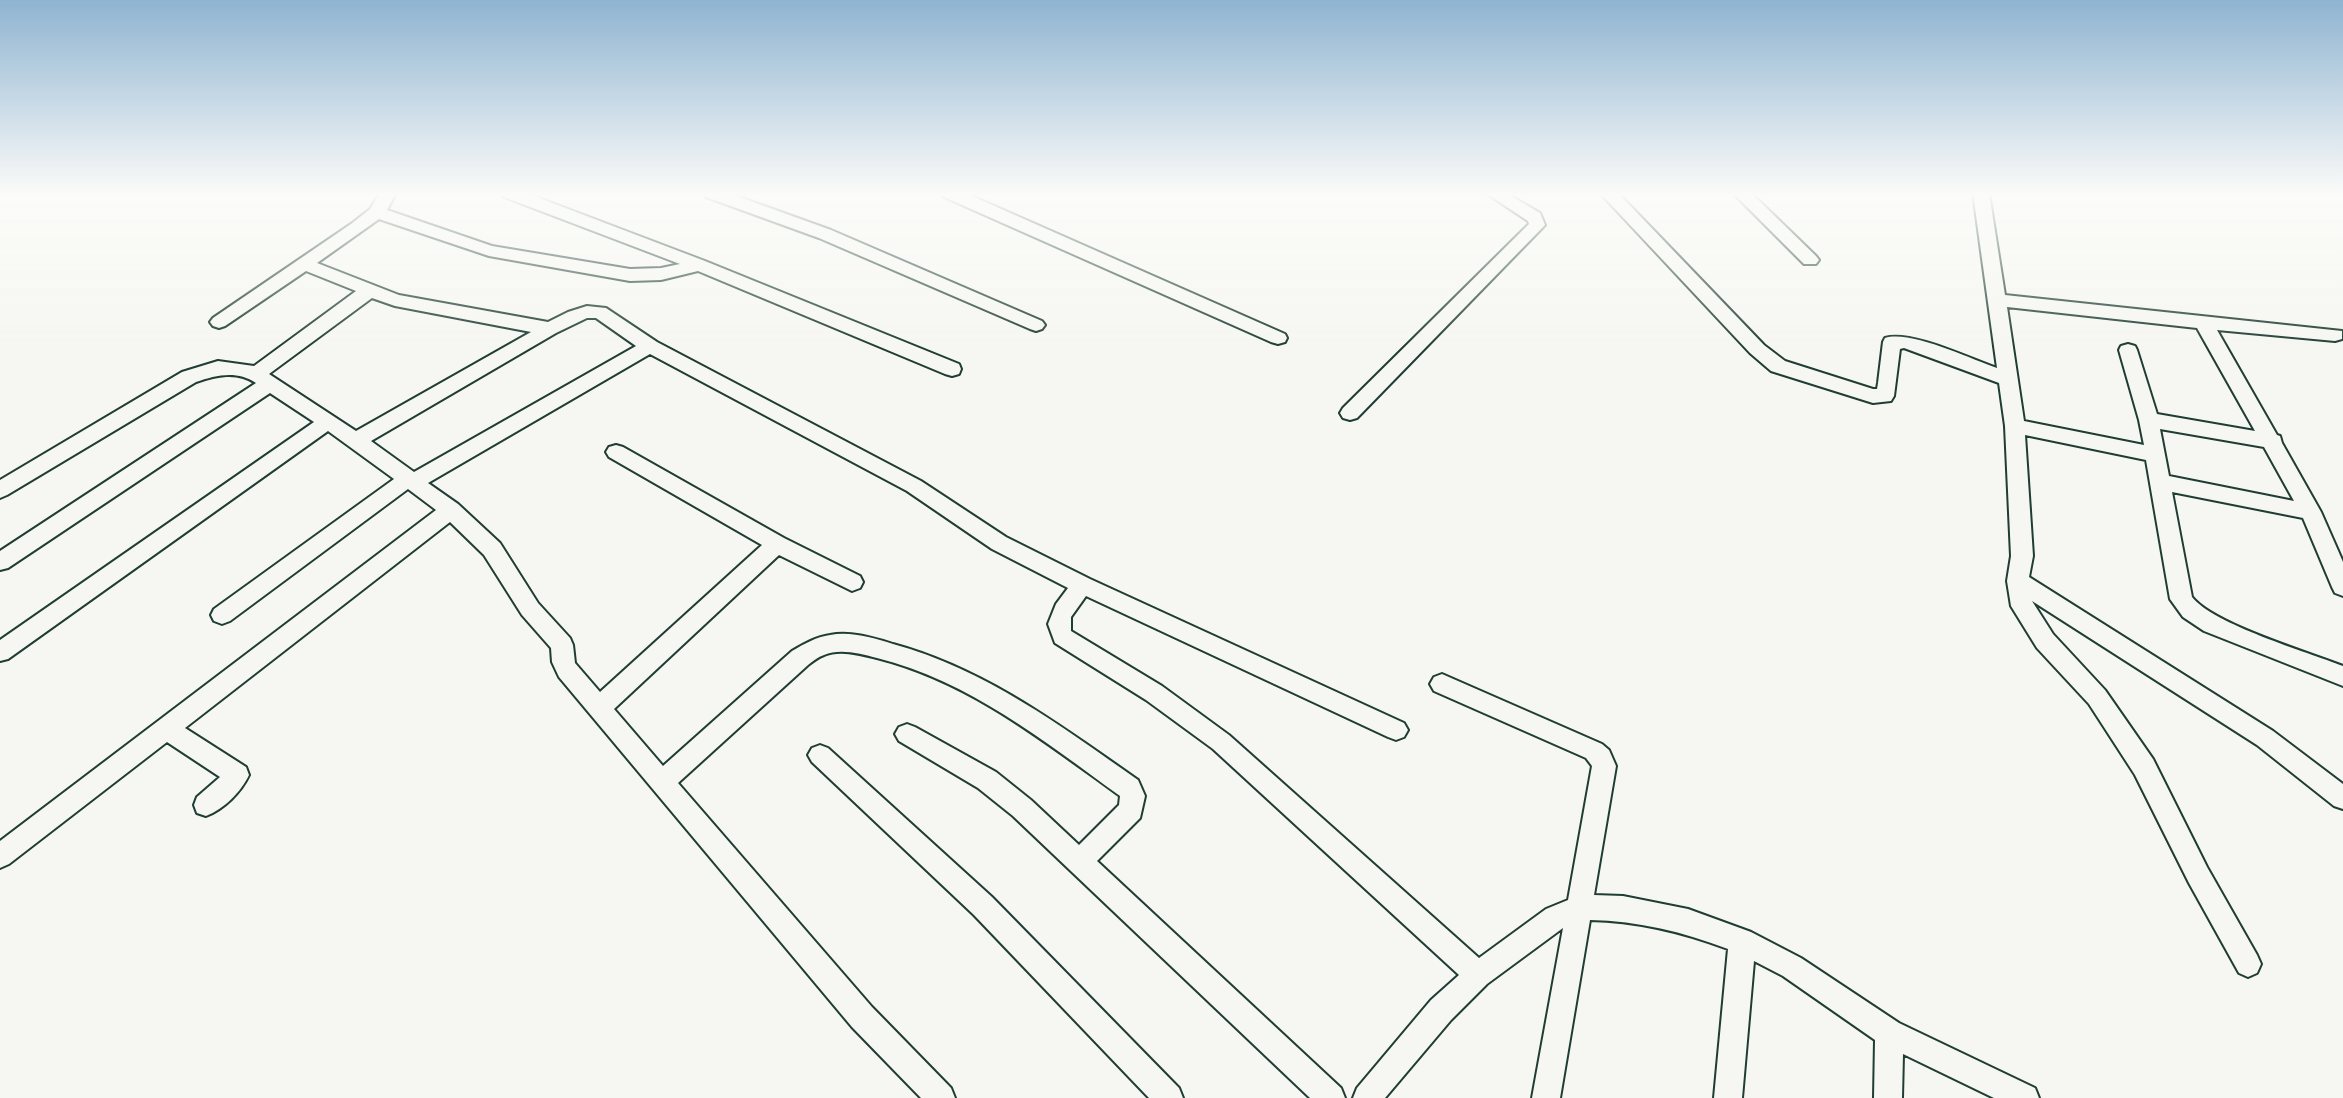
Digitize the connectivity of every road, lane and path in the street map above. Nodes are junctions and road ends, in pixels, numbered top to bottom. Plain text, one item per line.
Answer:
1 (334, 244) edge
2 (470, 244) edge
3 (645, 244) edge
4 (848, 244) edge
5 (1066, 244) edge
6 (1518, 244) edge
7 (1657, 244) edge
8 (1794, 244) edge
9 (1988, 244) edge
10 (1810, 260) dead end
11 (306, 265) junction
12 (700, 265) junction
13 (368, 291) junction
14 (1997, 300) junction
15 (219, 322) dead end
16 (2203, 322) junction
17 (1036, 324) dead end
18 (550, 329) junction
19 (2335, 336) dead end
20 (1278, 338) dead end
21 (650, 346) junction
22 (2128, 350) dead end
23 (952, 369) dead end
24 (264, 379) junction
25 (2008, 380) junction
26 (1350, 413) dead end
27 (2149, 420) junction
28 (327, 422) junction
29 (2015, 426) junction
30 (356, 440) junction
31 (2272, 441) junction
32 (616, 452) dead end
33 (2156, 455) junction
34 (410, 481) junction
35 (2161, 482) junction
36 (0, 490) edge
37 (451, 510) junction
38 (2311, 512) junction
39 (777, 544) junction
40 (0, 562) edge
41 (2018, 581) junction
42 (852, 582) dead end
43 (1082, 585) junction
44 (2343, 587) edge
45 (222, 615) dead end
46 (0, 652) edge
47 (2343, 676) edge
48 (1442, 684) dead end
49 (599, 708) junction
50 (166, 728) junction
51 (1396, 730) dead end
52 (907, 734) dead end
53 (820, 754) dead end
54 (662, 782) junction
55 (2343, 798) edge
56 (206, 805) dead end
57 (0, 856) edge
58 (1079, 862) junction
59 (1580, 907) junction
60 (1742, 941) junction
61 (2248, 964) dead end
62 (1478, 975) junction
63 (1889, 1033) junction
64 (941, 1098) edge
65 (1169, 1098) edge
66 (1331, 1098) edge
67 (1367, 1098) edge
68 (1546, 1098) edge
69 (1728, 1098) edge
70 (1888, 1098) edge
71 (2025, 1098) edge

1 - 11 street
2 - 12 street
3 - 12 street
4 - 17 street
5 - 20 street
6 - 26 street
7 - 25 street
8 - 10 street
9 - 14 street
11 - 13 street
11 - 15 street
12 - 23 street
13 - 18 street
13 - 24 street
14 - 16 street
14 - 25 street
16 - 19 street
16 - 31 street
18 - 21 street
18 - 30 street
21 - 34 street
21 - 43 street
22 - 27 street
24 - 28 street
24 - 36 street
24 - 40 street
25 - 29 street
27 - 31 street
27 - 33 street
28 - 30 street
28 - 46 street
29 - 33 street
29 - 41 street
30 - 34 street
31 - 38 street
32 - 39 street
33 - 35 street
34 - 37 street
34 - 45 street
35 - 38 street
35 - 47 street
37 - 49 street
37 - 50 street
38 - 44 street
39 - 42 street
39 - 49 street
41 - 55 street
41 - 61 street
43 - 51 street
43 - 62 street
48 - 59 street
49 - 54 street
50 - 56 street
50 - 57 street
52 - 58 street
53 - 65 street
54 - 58 street
54 - 64 street
58 - 66 street
59 - 60 street
59 - 62 street
59 - 68 street
60 - 63 street
60 - 69 street
62 - 67 street
63 - 70 street
63 - 71 street

